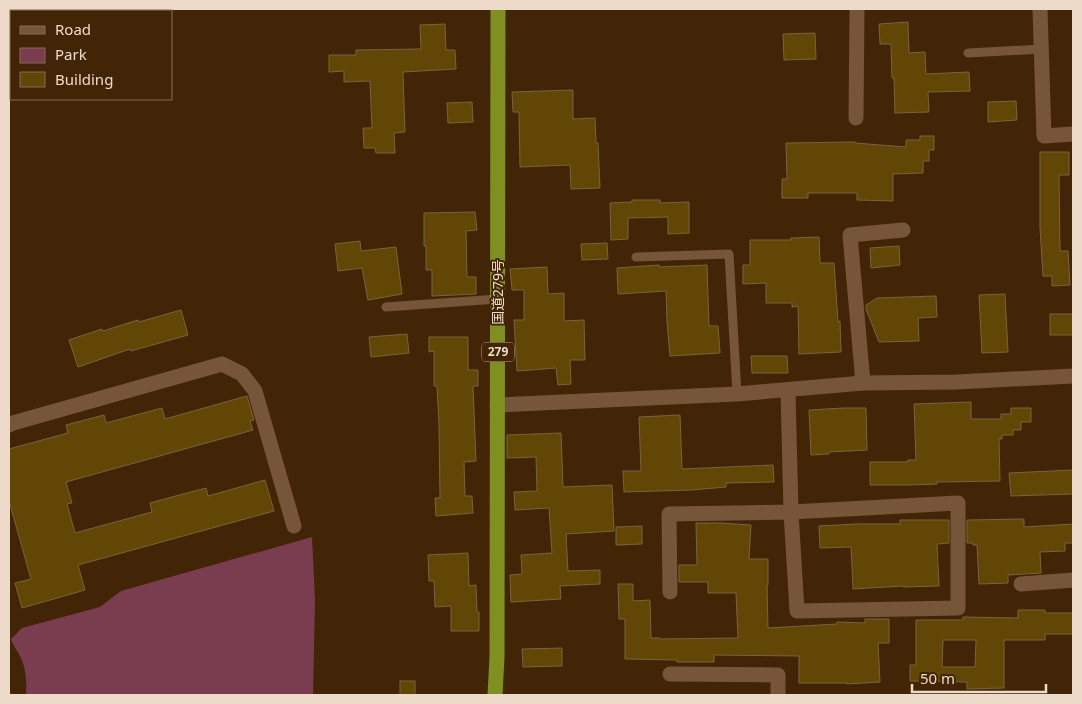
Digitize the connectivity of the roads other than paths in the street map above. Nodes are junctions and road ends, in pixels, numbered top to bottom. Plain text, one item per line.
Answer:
1 (498, 9) edge
2 (857, 9) edge
3 (1040, 9) edge
4 (1042, 49) junction
5 (968, 53) dead end
6 (856, 118) dead end
7 (1073, 134) edge
8 (904, 230) dead end
9 (636, 258) dead end
10 (498, 299) junction
11 (386, 307) dead end
12 (1073, 376) edge
13 (863, 384) junction
14 (788, 391) junction
15 (737, 394) junction
16 (498, 405) junction
17 (9, 425) edge
18 (791, 512) junction
19 (294, 526) dead end
20 (1073, 580) edge
21 (1021, 584) dead end
22 (670, 592) dead end
23 (670, 674) dead end
24 (496, 695) edge
25 (778, 695) edge

1 - 10 highway, 国道279号 / 279
2 - 6 street
3 - 4 street
4 - 5 lane
4 - 7 street
8 - 13 street
9 - 15 lane
10 - 11 lane
10 - 16 highway, 国道279号 / 279
12 - 13 street
13 - 14 street
14 - 15 street
14 - 18 street
15 - 16 street
16 - 24 highway, 国道279号 / 279
17 - 19 street
18 - 18 street
18 - 22 street
20 - 21 street
23 - 25 street

